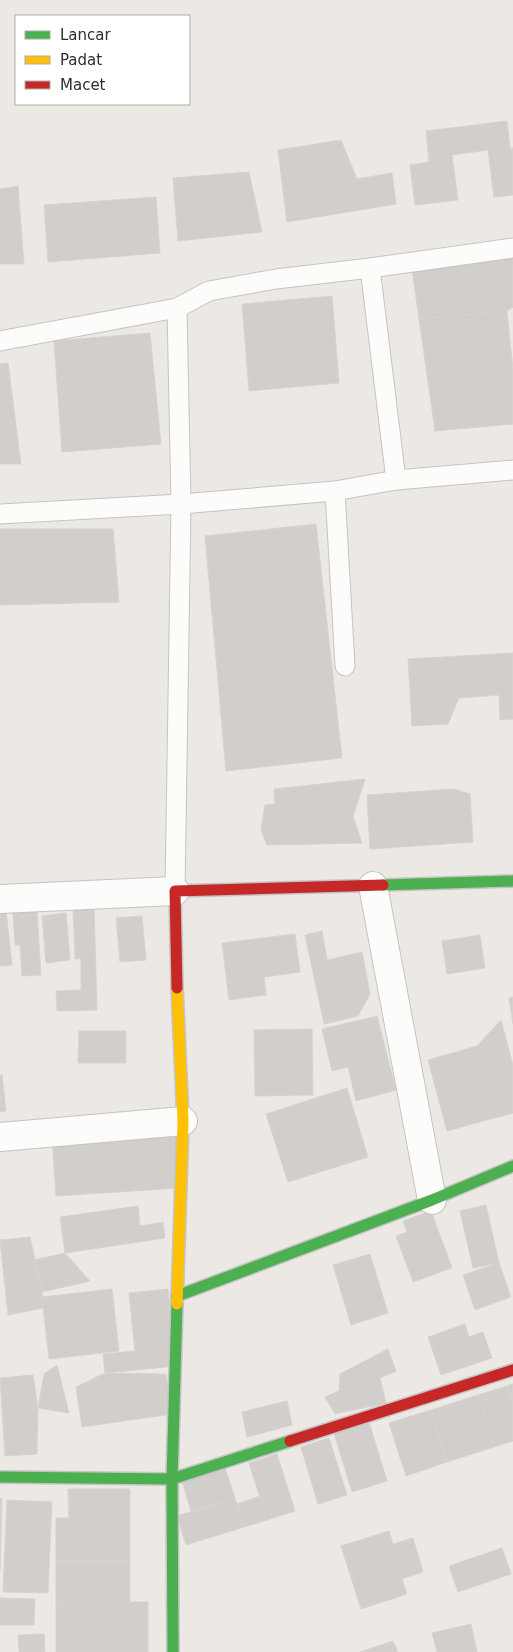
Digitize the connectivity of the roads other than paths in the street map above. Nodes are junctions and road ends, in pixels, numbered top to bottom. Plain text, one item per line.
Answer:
1 (513, 248) edge
2 (370, 268) junction
3 (177, 308) junction
4 (0, 341) edge
5 (513, 470) edge
6 (396, 480) junction
7 (335, 491) junction
8 (181, 504) junction
9 (0, 514) edge
10 (345, 666) dead end
11 (513, 882) edge
12 (373, 886) junction
13 (175, 891) junction
14 (0, 899) edge
15 (183, 1121) junction
16 (0, 1137) edge
17 (513, 1166) edge
18 (432, 1200) junction
19 (177, 1296) junction
20 (513, 1370) edge
21 (0, 1478) edge
22 (172, 1479) junction
23 (173, 1652) edge

1 - 2 lane
2 - 3 lane
2 - 6 lane
3 - 4 lane
3 - 8 lane
5 - 6 lane
6 - 7 lane
7 - 8 lane
7 - 10 lane
8 - 9 lane
8 - 13 lane
11 - 12 street
12 - 13 street
12 - 18 street
13 - 14 street
13 - 15 street
15 - 16 street
15 - 19 street
17 - 18 street
18 - 19 street
19 - 22 street
20 - 22 street
21 - 22 street
22 - 23 street

